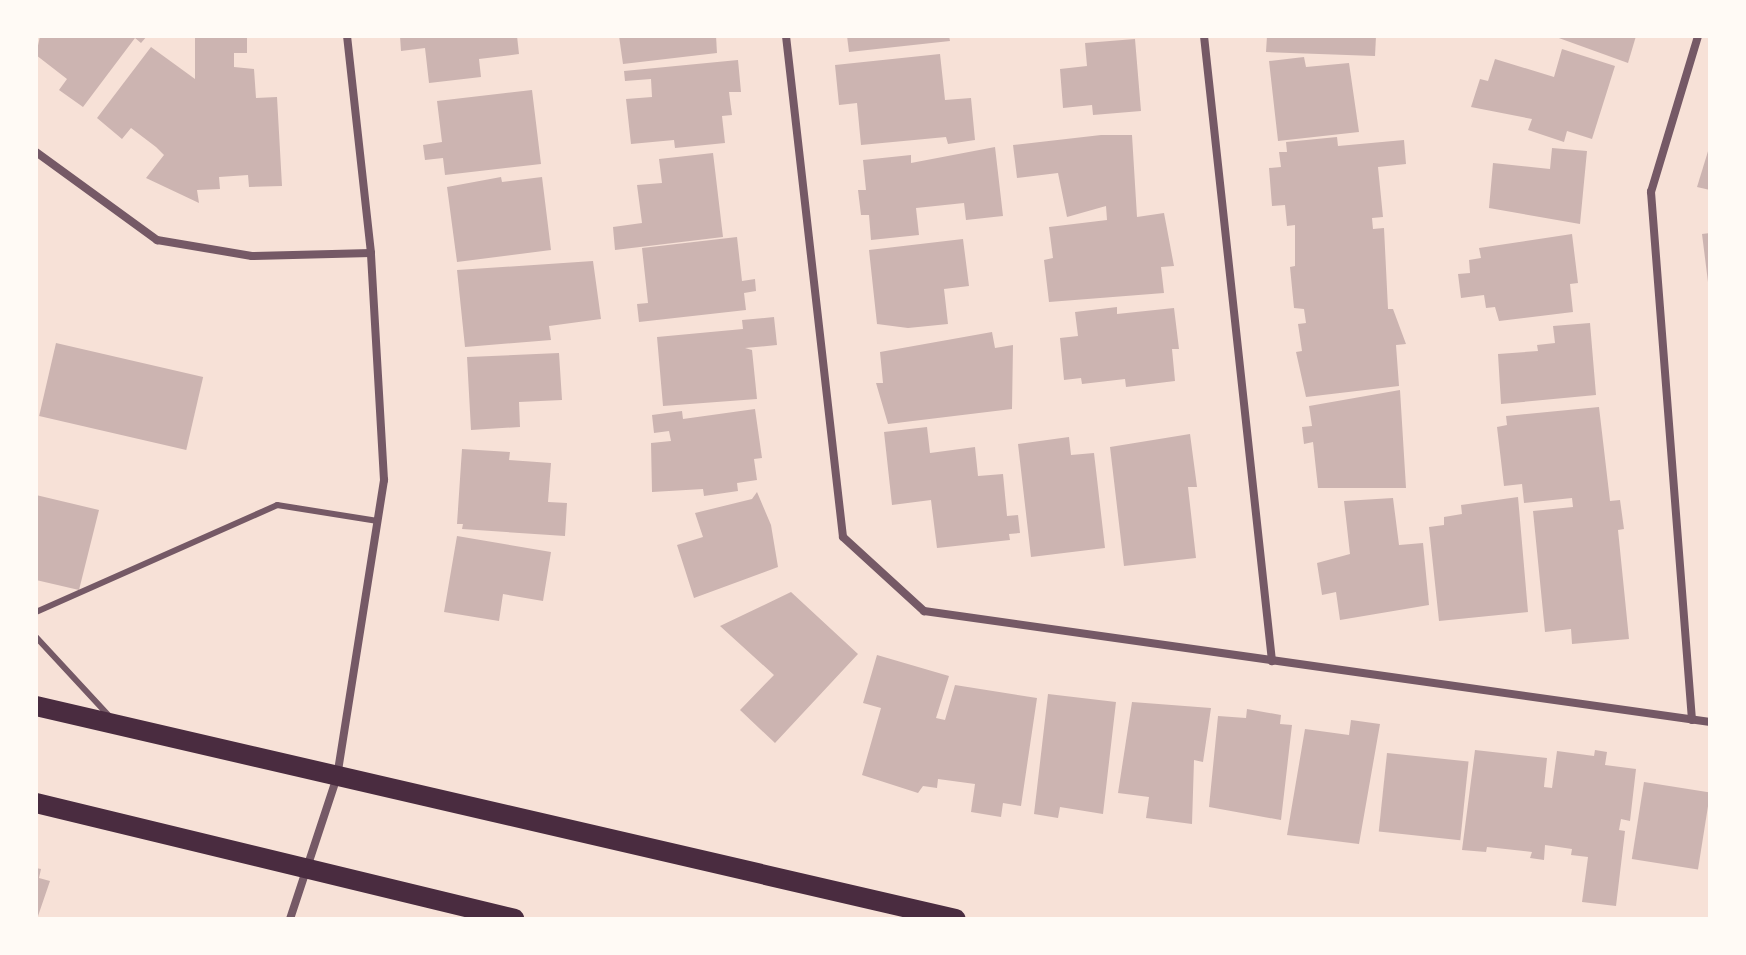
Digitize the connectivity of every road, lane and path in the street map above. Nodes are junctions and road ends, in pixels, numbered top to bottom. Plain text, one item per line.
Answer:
1 (347, 36) edge
2 (786, 36) edge
3 (1204, 36) edge
4 (1698, 36) edge
5 (36, 152) edge
6 (371, 253) junction
7 (378, 521) junction
8 (36, 612) edge
9 (36, 637) edge
10 (1272, 661) junction
11 (36, 706) edge
12 (1692, 720) junction
13 (1710, 722) edge
14 (119, 726) junction
15 (337, 777) junction
16 (36, 803) edge
17 (310, 869) junction
18 (290, 919) edge
19 (514, 919) edge
20 (956, 919) edge

1 - 6 street
2 - 10 street
3 - 10 street
4 - 12 street
5 - 6 street
6 - 7 street
7 - 8 lane
7 - 15 street
9 - 14 lane
10 - 12 street
11 - 14 main road
12 - 13 street
14 - 15 main road
15 - 17 street
15 - 20 main road
16 - 17 main road
17 - 18 street
17 - 19 main road

